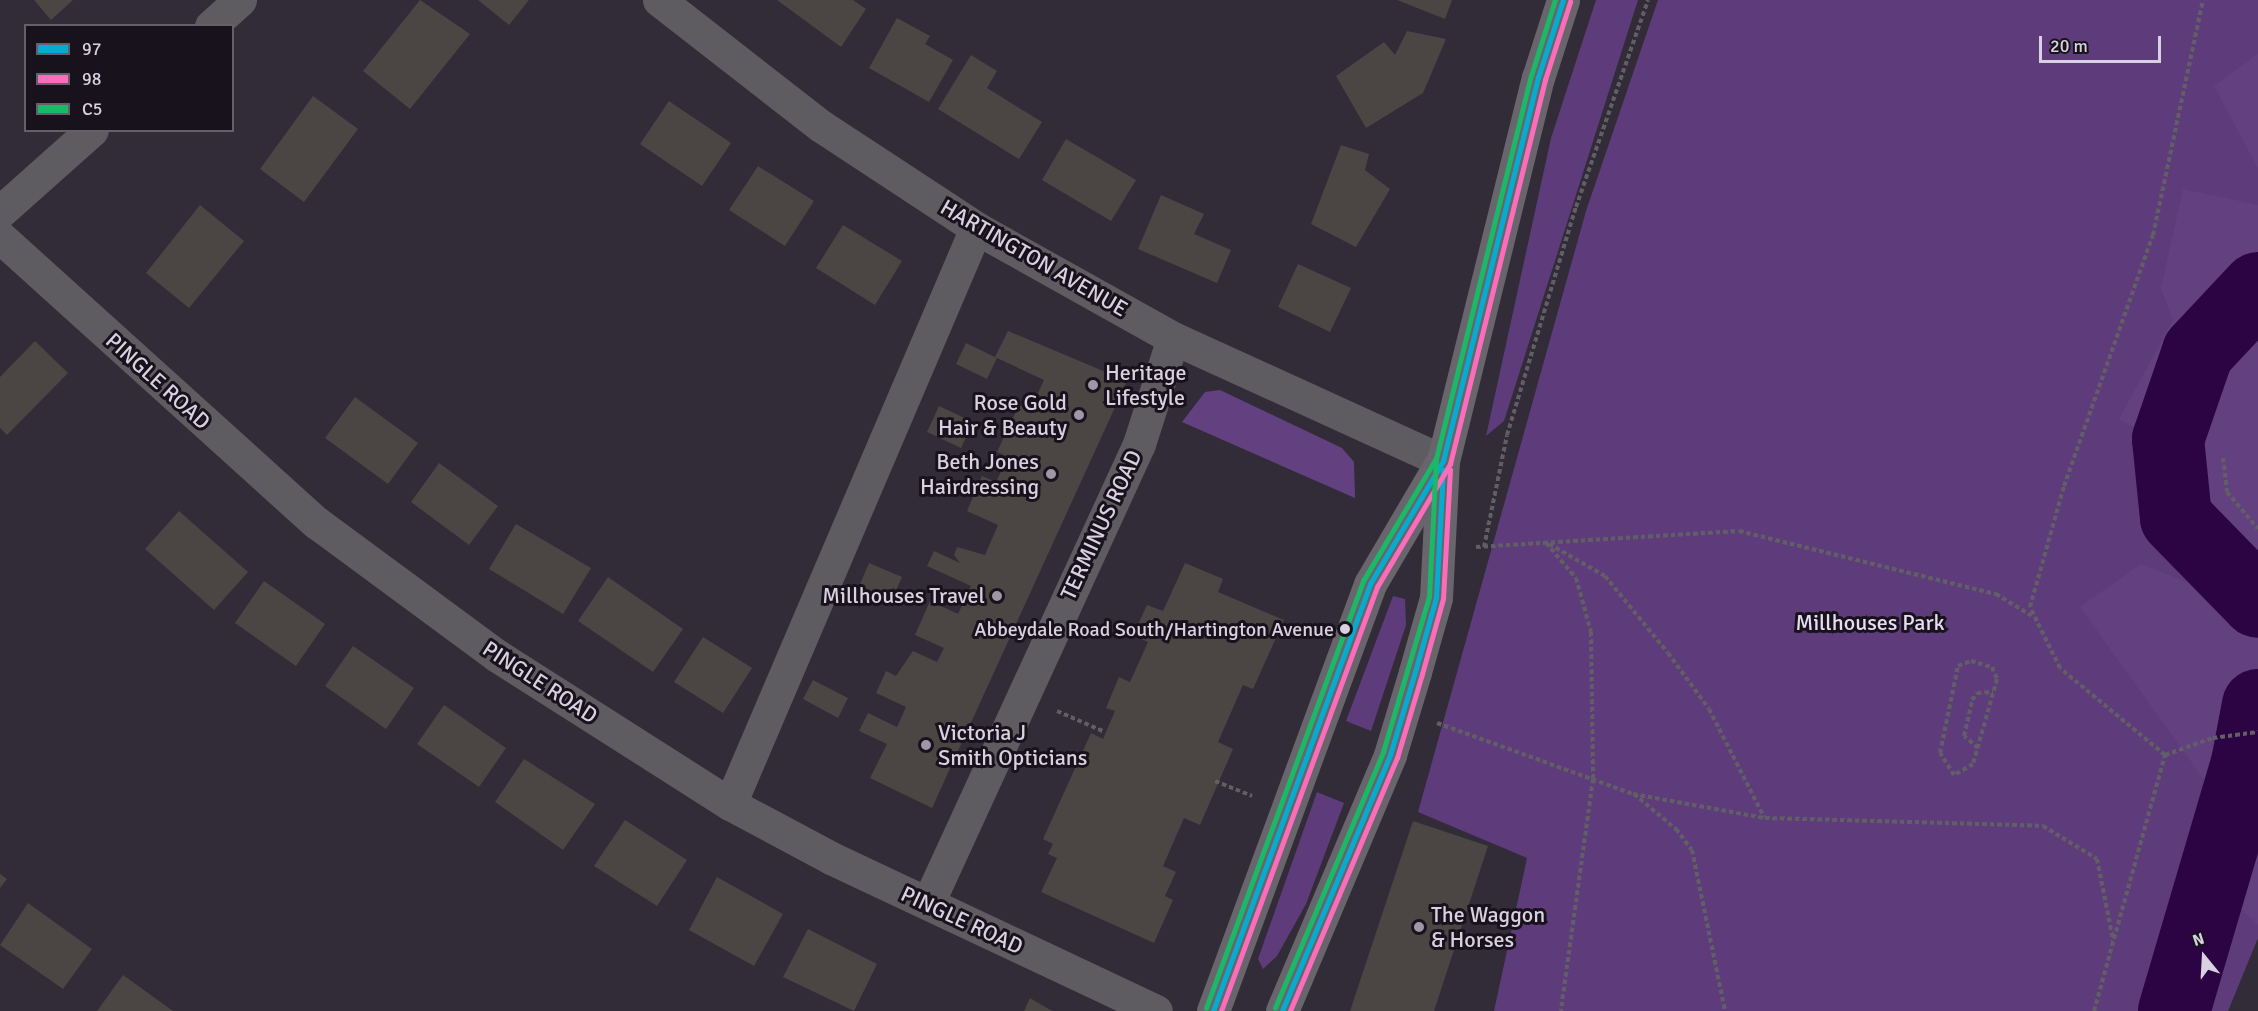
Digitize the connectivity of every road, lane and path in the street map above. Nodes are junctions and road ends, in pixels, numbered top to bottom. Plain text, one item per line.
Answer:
1 (240, 0) edge
2 (659, 0) edge
3 (1563, 0) edge
4 (1648, 0) edge
5 (2203, 0) edge
6 (214, 24) edge
7 (90, 132) edge
8 (0, 212) edge
9 (976, 228) junction
10 (0, 237) edge
11 (1173, 338) junction
12 (2223, 458) dead end
13 (1443, 461) junction
14 (2258, 529) edge
15 (1545, 543) junction
16 (1442, 545) junction
17 (1484, 548) junction
18 (2035, 619) junction
19 (1993, 692) junction
20 (1023, 696) junction
21 (1429, 720) dead end
22 (1106, 732) dead end
23 (2258, 732) edge
24 (1978, 748) junction
25 (2165, 755) junction
26 (1593, 779) junction
27 (1215, 781) dead end
28 (1633, 794) junction
29 (1253, 796) dead end
30 (730, 804) junction
31 (1765, 818) junction
32 (927, 903) junction
33 (2113, 941) junction
34 (1156, 1011) edge
35 (1213, 1011) edge
36 (1282, 1011) edge
37 (1561, 1011) edge
38 (1725, 1011) edge
39 (2094, 1011) edge

1 - 6 street
2 - 9 street, HARTINGTON AVENUE
3 - 13 main road
4 - 17 path
5 - 18 path
7 - 8 street
9 - 11 street, HARTINGTON AVENUE
9 - 30 street
10 - 30 street, PINGLE ROAD
11 - 13 street, HARTINGTON AVENUE
11 - 20 street, TERMINUS ROAD
12 - 14 path
13 - 16 main road
13 - 35 main road
15 - 17 path
15 - 18 path
15 - 26 path
15 - 31 path
16 - 17 path
16 - 36 main road
18 - 25 path
19 - 24 path
19 - 24 path
19 - 24 path
20 - 22 path
20 - 32 street, TERMINUS ROAD
21 - 26 path
23 - 25 path
25 - 33 path
26 - 28 path
26 - 37 path
27 - 29 path
28 - 31 path
28 - 38 path
30 - 32 street, PINGLE ROAD
31 - 33 path
32 - 34 street, PINGLE ROAD
33 - 39 path

